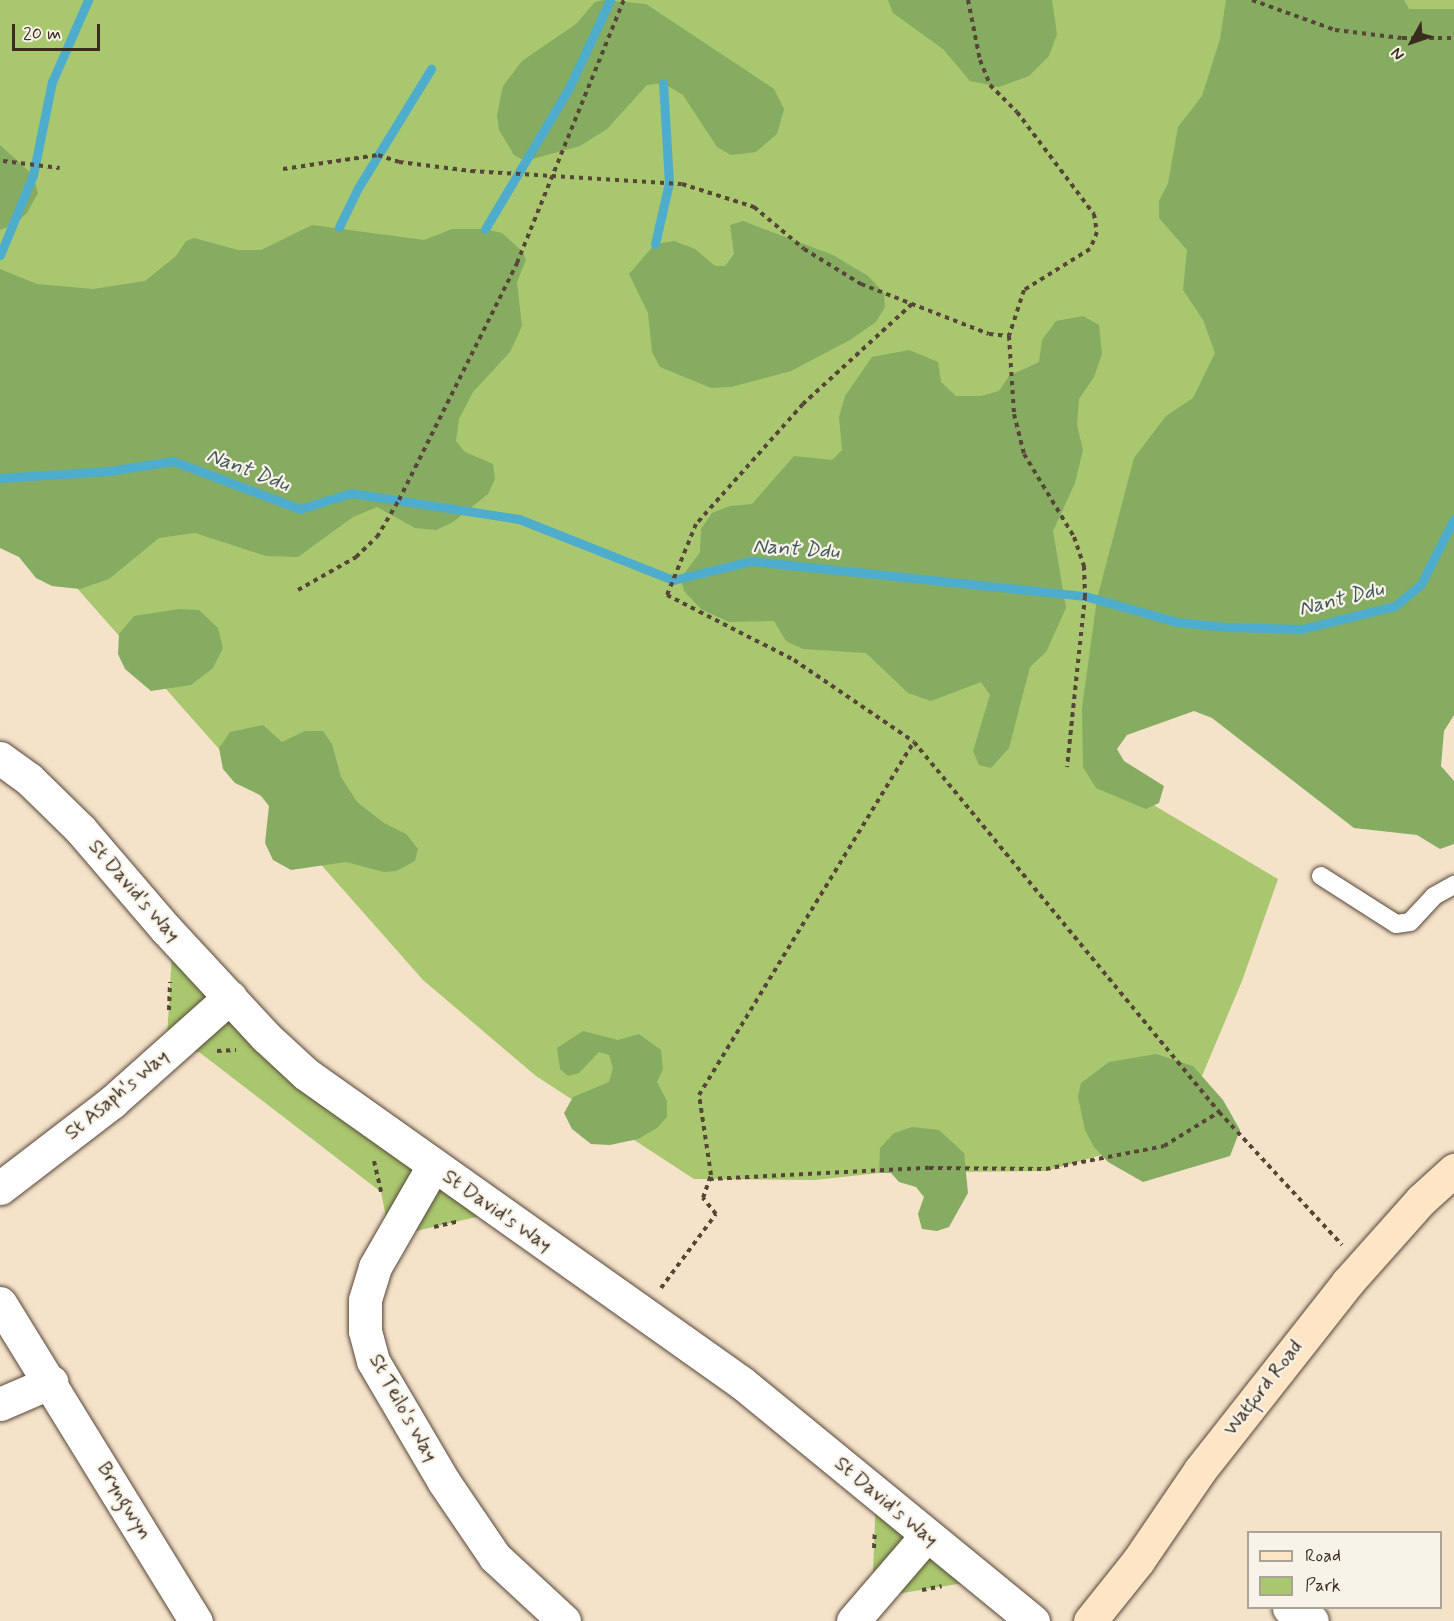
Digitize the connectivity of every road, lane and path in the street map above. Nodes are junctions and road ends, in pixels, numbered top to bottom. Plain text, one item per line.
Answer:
1 (624, 0) edge
2 (968, 0) edge
3 (1252, 0) edge
4 (1454, 38) edge
5 (3, 161) dead end
6 (60, 168) dead end
7 (283, 169) dead end
8 (552, 176) junction
9 (912, 304) junction
10 (1009, 336) junction
11 (298, 590) dead end
12 (914, 742) junction
13 (0, 758) edge
14 (1066, 767) dead end
15 (1321, 876) dead end
16 (1454, 885) edge
17 (230, 997) junction
18 (1219, 1112) junction
19 (433, 1166) junction
20 (1454, 1170) edge
21 (709, 1179) junction
22 (0, 1188) edge
23 (1362, 1266) junction
24 (0, 1303) edge
25 (643, 1312) junction
26 (51, 1382) junction
27 (0, 1404) edge
28 (926, 1536) junction
29 (196, 1621) edge
30 (564, 1621) edge
31 (853, 1621) edge
32 (1033, 1621) edge
33 (1090, 1621) edge

1 - 8 path
2 - 10 path
3 - 4 path
5 - 6 path
7 - 8 path
8 - 9 path
8 - 11 path
9 - 10 path
9 - 12 path
10 - 14 path
12 - 18 path
12 - 21 path
13 - 17 street, St David's Way
15 - 16 lane
17 - 19 street, St David's Way
17 - 22 street, St Asaph's Way
18 - 21 path
18 - 23 path
19 - 25 street, St David's Way
19 - 30 street, St Teilo's Way
20 - 23 street, Watford Road
21 - 25 path
23 - 33 street, Watford Road
24 - 26 street, Bryngwyn
25 - 28 street, St David's Way
26 - 27 street
26 - 29 street, Bryngwyn
28 - 31 street
28 - 32 street, St David's Way

